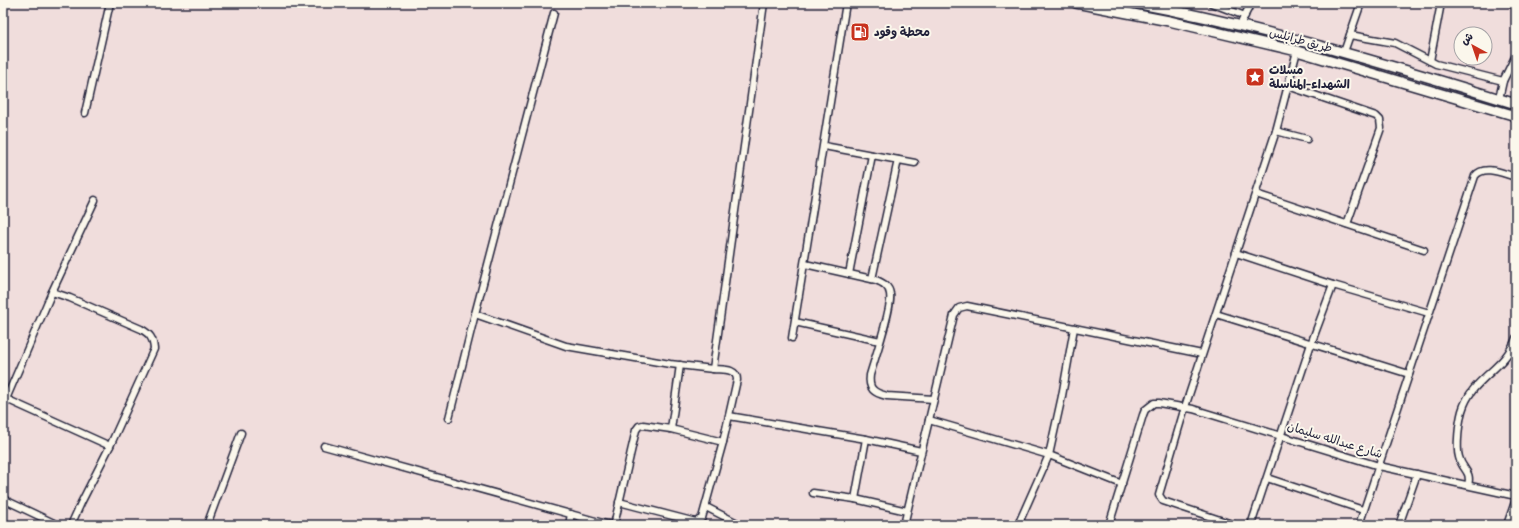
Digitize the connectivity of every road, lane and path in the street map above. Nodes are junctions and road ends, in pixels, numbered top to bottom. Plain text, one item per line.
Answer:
1 (110, 3) edge
2 (764, 3) edge
3 (846, 3) edge
4 (1076, 3) edge
5 (1135, 3) edge
6 (1211, 3) edge
7 (1251, 3) edge
8 (1361, 3) edge
9 (1441, 3) edge
10 (1511, 3) edge
11 (1516, 6) edge
12 (554, 14) dead end
13 (1245, 16) junction
14 (1240, 25) junction
15 (1350, 35) junction
16 (1297, 51) junction
17 (1344, 52) junction
18 (1516, 55) edge
19 (1430, 61) junction
20 (1503, 81) junction
21 (1288, 86) junction
22 (1499, 99) junction
23 (1516, 104) edge
24 (85, 113) dead end
25 (1516, 116) edge
26 (1276, 131) junction
27 (1307, 139) dead end
28 (824, 146) junction
29 (872, 155) junction
30 (898, 160) junction
31 (915, 163) dead end
32 (1516, 177) edge
33 (1256, 194) junction
34 (95, 200) dead end
35 (1347, 224) junction
36 (1424, 250) dead end
37 (1236, 253) junction
38 (804, 264) junction
39 (849, 274) junction
40 (872, 279) junction
41 (1333, 284) junction
42 (52, 292) junction
43 (1430, 313) junction
44 (475, 314) junction
45 (1216, 314) junction
46 (795, 322) junction
47 (1074, 328) junction
48 (792, 338) dead end
49 (1516, 338) edge
50 (880, 341) junction
51 (1311, 344) junction
52 (1202, 354) junction
53 (680, 365) junction
54 (713, 369) junction
55 (1409, 374) junction
56 (4, 398) edge
57 (934, 399) junction
58 (1185, 407) junction
59 (729, 416) junction
60 (449, 418) dead end
61 (929, 420) junction
62 (671, 429) junction
63 (241, 433) dead end
64 (1282, 436) junction
65 (866, 439) junction
66 (723, 442) junction
67 (110, 446) junction
68 (324, 446) dead end
69 (921, 451) junction
70 (1049, 455) junction
71 (1379, 466) junction
72 (1417, 474) junction
73 (1267, 478) junction
74 (1122, 484) junction
75 (1468, 485) junction
76 (813, 493) dead end
77 (1516, 498) edge
78 (3, 499) edge
79 (855, 499) junction
80 (619, 502) junction
81 (706, 507) junction
82 (1363, 510) junction
83 (907, 511) junction
84 (571, 514) junction
85 (728, 518) junction
86 (58, 525) edge
87 (71, 525) edge
88 (207, 525) edge
89 (569, 525) edge
90 (610, 525) edge
91 (614, 525) edge
92 (726, 525) edge
93 (740, 525) edge
94 (904, 525) edge
95 (1018, 525) edge
96 (1109, 525) edge
97 (1235, 525) edge
98 (1251, 525) edge
99 (1359, 525) edge
100 (1399, 525) edge
101 (1507, 525) edge

1 - 24 street
2 - 54 street
3 - 28 street
4 - 16 highway, طريق طرابلس
5 - 14 highway
6 - 13 street
7 - 13 street
8 - 15 street
9 - 19 street
10 - 11 street
12 - 44 street
13 - 14 street
14 - 17 highway
15 - 17 street
15 - 19 street
16 - 21 street
16 - 25 highway, طريق طرابلس
17 - 22 highway
18 - 20 street
19 - 20 street
20 - 22 street
21 - 26 street
21 - 35 street
22 - 23 highway
26 - 27 street
26 - 33 street
28 - 29 street
28 - 38 street
29 - 30 street
29 - 39 street
30 - 31 street
30 - 40 street
32 - 43 street
33 - 35 street
33 - 37 street
34 - 42 street
35 - 36 street
37 - 41 street
37 - 45 street
38 - 39 street
38 - 46 street
39 - 40 street
40 - 50 street
41 - 43 street
41 - 51 street
42 - 56 street
42 - 67 street
43 - 55 street
44 - 53 street
44 - 60 street
45 - 51 street
45 - 52 street
46 - 48 street
46 - 50 street
47 - 52 street
47 - 57 street
47 - 70 street
49 - 75 street
50 - 57 street
51 - 55 street
51 - 64 street
52 - 58 street
53 - 54 street
53 - 62 street
54 - 59 street
55 - 71 street
56 - 67 street
57 - 61 street
58 - 64 street, شارع عبدالله سليمان
58 - 74 street, شارع عبدالله سليمان
58 - 97 street
59 - 65 street
59 - 66 street
61 - 69 street
61 - 70 street
62 - 66 street
62 - 80 street
63 - 88 street
64 - 71 street, شارع عبدالله سليمان
64 - 73 street
65 - 69 street
65 - 79 street
66 - 81 street
67 - 87 street
68 - 84 street
69 - 83 street
70 - 74 street
70 - 95 street
71 - 72 street, شارع عبدالله سليمان
71 - 82 street
72 - 75 street, شارع عبدالله سليمان
72 - 100 street
73 - 82 street
73 - 98 street
74 - 96 street
75 - 77 street, شارع عبدالله سليمان
76 - 79 street
77 - 101 street
78 - 86 street
79 - 83 street
80 - 81 street
80 - 91 street
81 - 85 street
82 - 99 street
83 - 94 street
84 - 89 street
84 - 90 street
85 - 92 street
85 - 93 street

